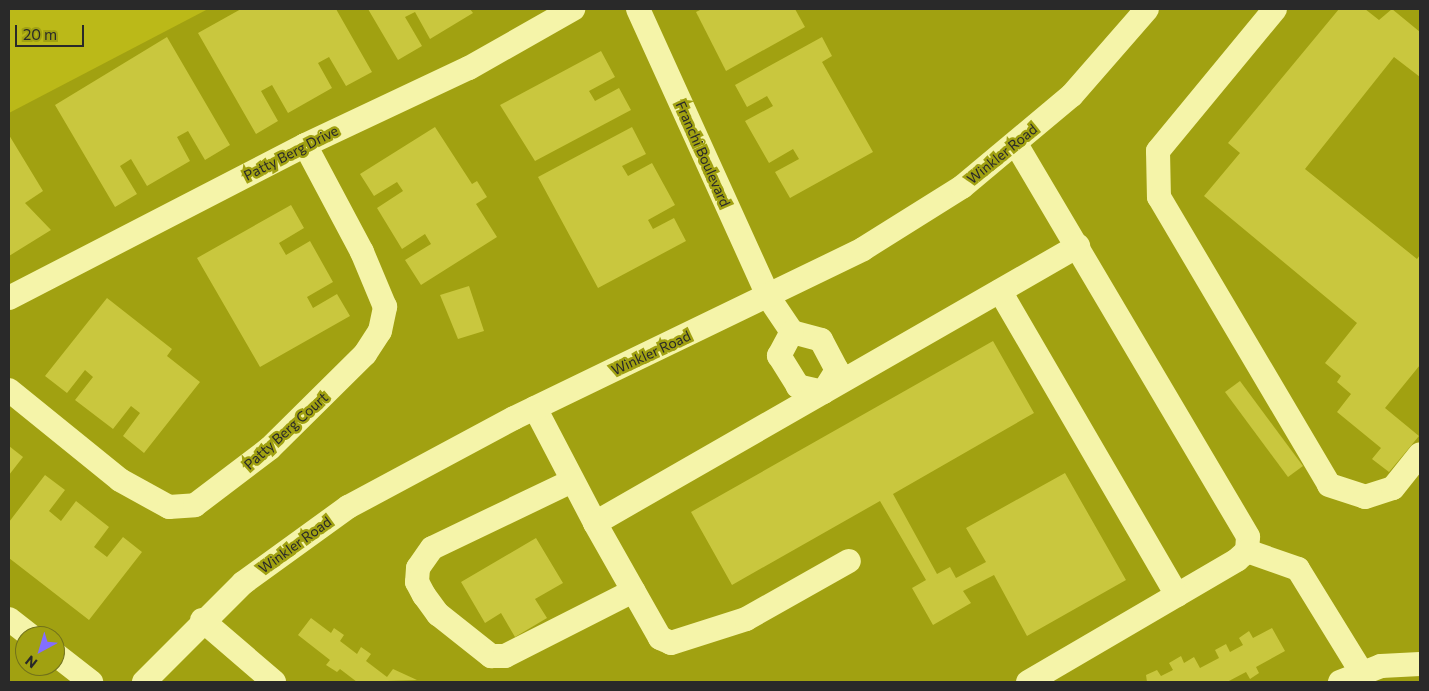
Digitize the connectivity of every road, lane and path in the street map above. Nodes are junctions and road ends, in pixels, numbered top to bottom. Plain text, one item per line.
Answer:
1 (573, 9) edge
2 (638, 9) edge
3 (1147, 9) edge
4 (1275, 9) edge
5 (1016, 144) junction
6 (305, 145) junction
7 (1078, 246) junction
8 (1000, 291) junction
9 (9, 298) edge
10 (769, 298) junction
11 (792, 332) junction
12 (9, 390) edge
13 (823, 392) junction
14 (536, 408) junction
15 (1420, 454) edge
16 (572, 481) junction
17 (595, 523) junction
18 (1247, 551) junction
19 (848, 562) dead end
20 (633, 590) junction
21 (1177, 595) junction
22 (202, 620) junction
23 (65, 662) edge
24 (1420, 664) edge
25 (1362, 673) junction
26 (91, 682) edge
27 (144, 682) edge
28 (274, 682) edge
29 (1028, 682) edge
30 (1340, 682) edge

1 - 6 street, Patty Berg Drive
2 - 10 street, Franchi Boulevard
3 - 5 street, Winkler Road
4 - 15 street
5 - 7 street
5 - 10 street, Winkler Road
6 - 9 street, Patty Berg Drive
6 - 12 street, Patty Berg Court
7 - 8 street
7 - 18 street
8 - 13 street
8 - 21 street
10 - 11 street, Franchi Boulevard
10 - 14 street, Winkler Road
11 - 13 street
11 - 13 street
13 - 17 street
14 - 16 street
14 - 22 street, Winkler Road
16 - 17 street
16 - 20 street
17 - 20 street
18 - 21 street
18 - 25 street
19 - 20 street
21 - 29 street
22 - 27 street, Winkler Road
22 - 28 street
23 - 26 street
24 - 25 street
25 - 30 street

